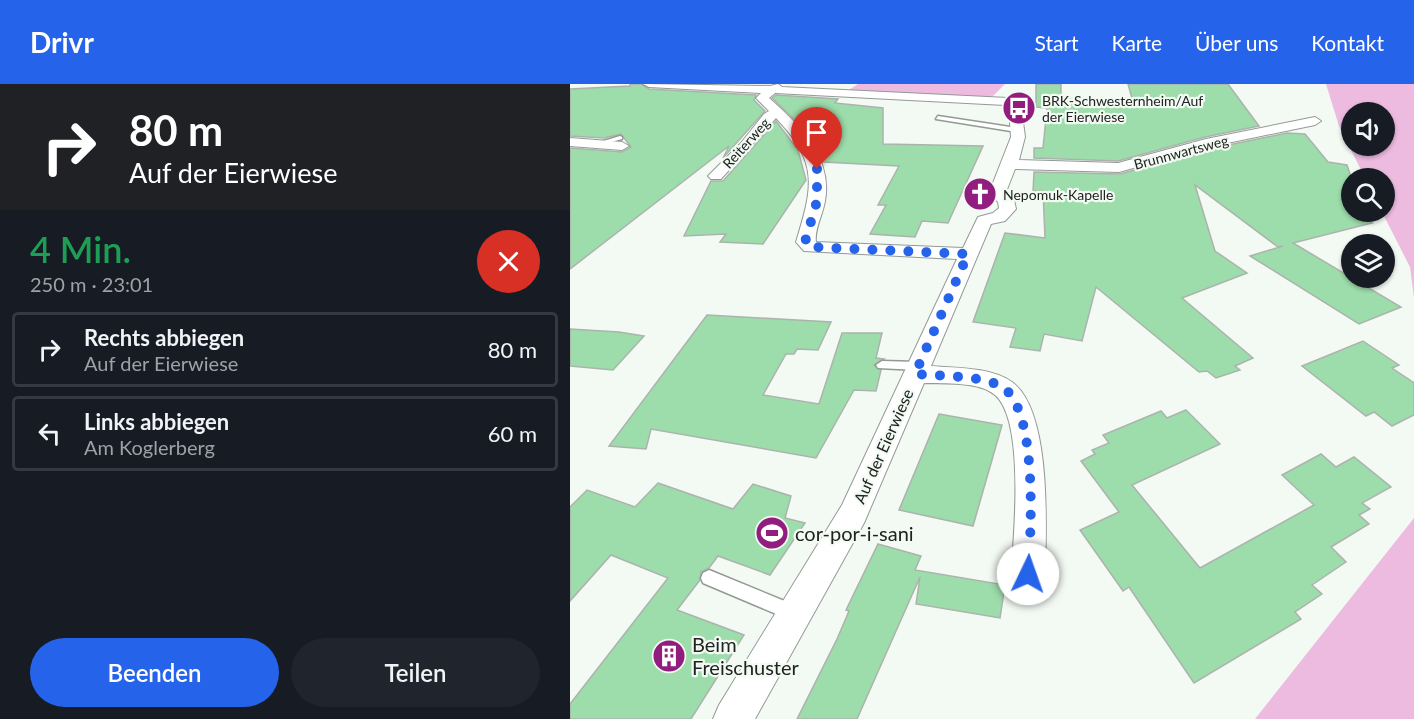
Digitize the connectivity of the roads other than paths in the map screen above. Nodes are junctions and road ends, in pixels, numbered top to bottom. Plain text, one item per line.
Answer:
1 (649, 84) edge
2 (664, 84) edge
3 (776, 87) edge
4 (778, 112) junction
5 (938, 118) dead end
6 (1315, 121) dead end
7 (1017, 130) junction
8 (570, 142) edge
9 (621, 142) dead end
10 (1010, 164) junction
11 (716, 177) dead end
12 (968, 254) junction
13 (882, 365) dead end
14 (916, 370) junction
15 (1028, 574) dead end
16 (709, 578) dead end
17 (795, 614) junction
18 (733, 719) edge

1 - 2 street
2 - 3 street
3 - 4 street
3 - 7 street, Auf der Eierwiese
4 - 11 street, Reiterweg
4 - 12 street
5 - 7 lane
6 - 10 street, Brunnwartsweg
7 - 10 street, Auf der Eierwiese
8 - 9 street
10 - 12 street, Auf der Eierwiese
12 - 14 street, Auf der Eierwiese
13 - 14 lane
14 - 15 street
14 - 17 street, Auf der Eierwiese
16 - 17 lane
17 - 18 street, Auf der Eierwiese

